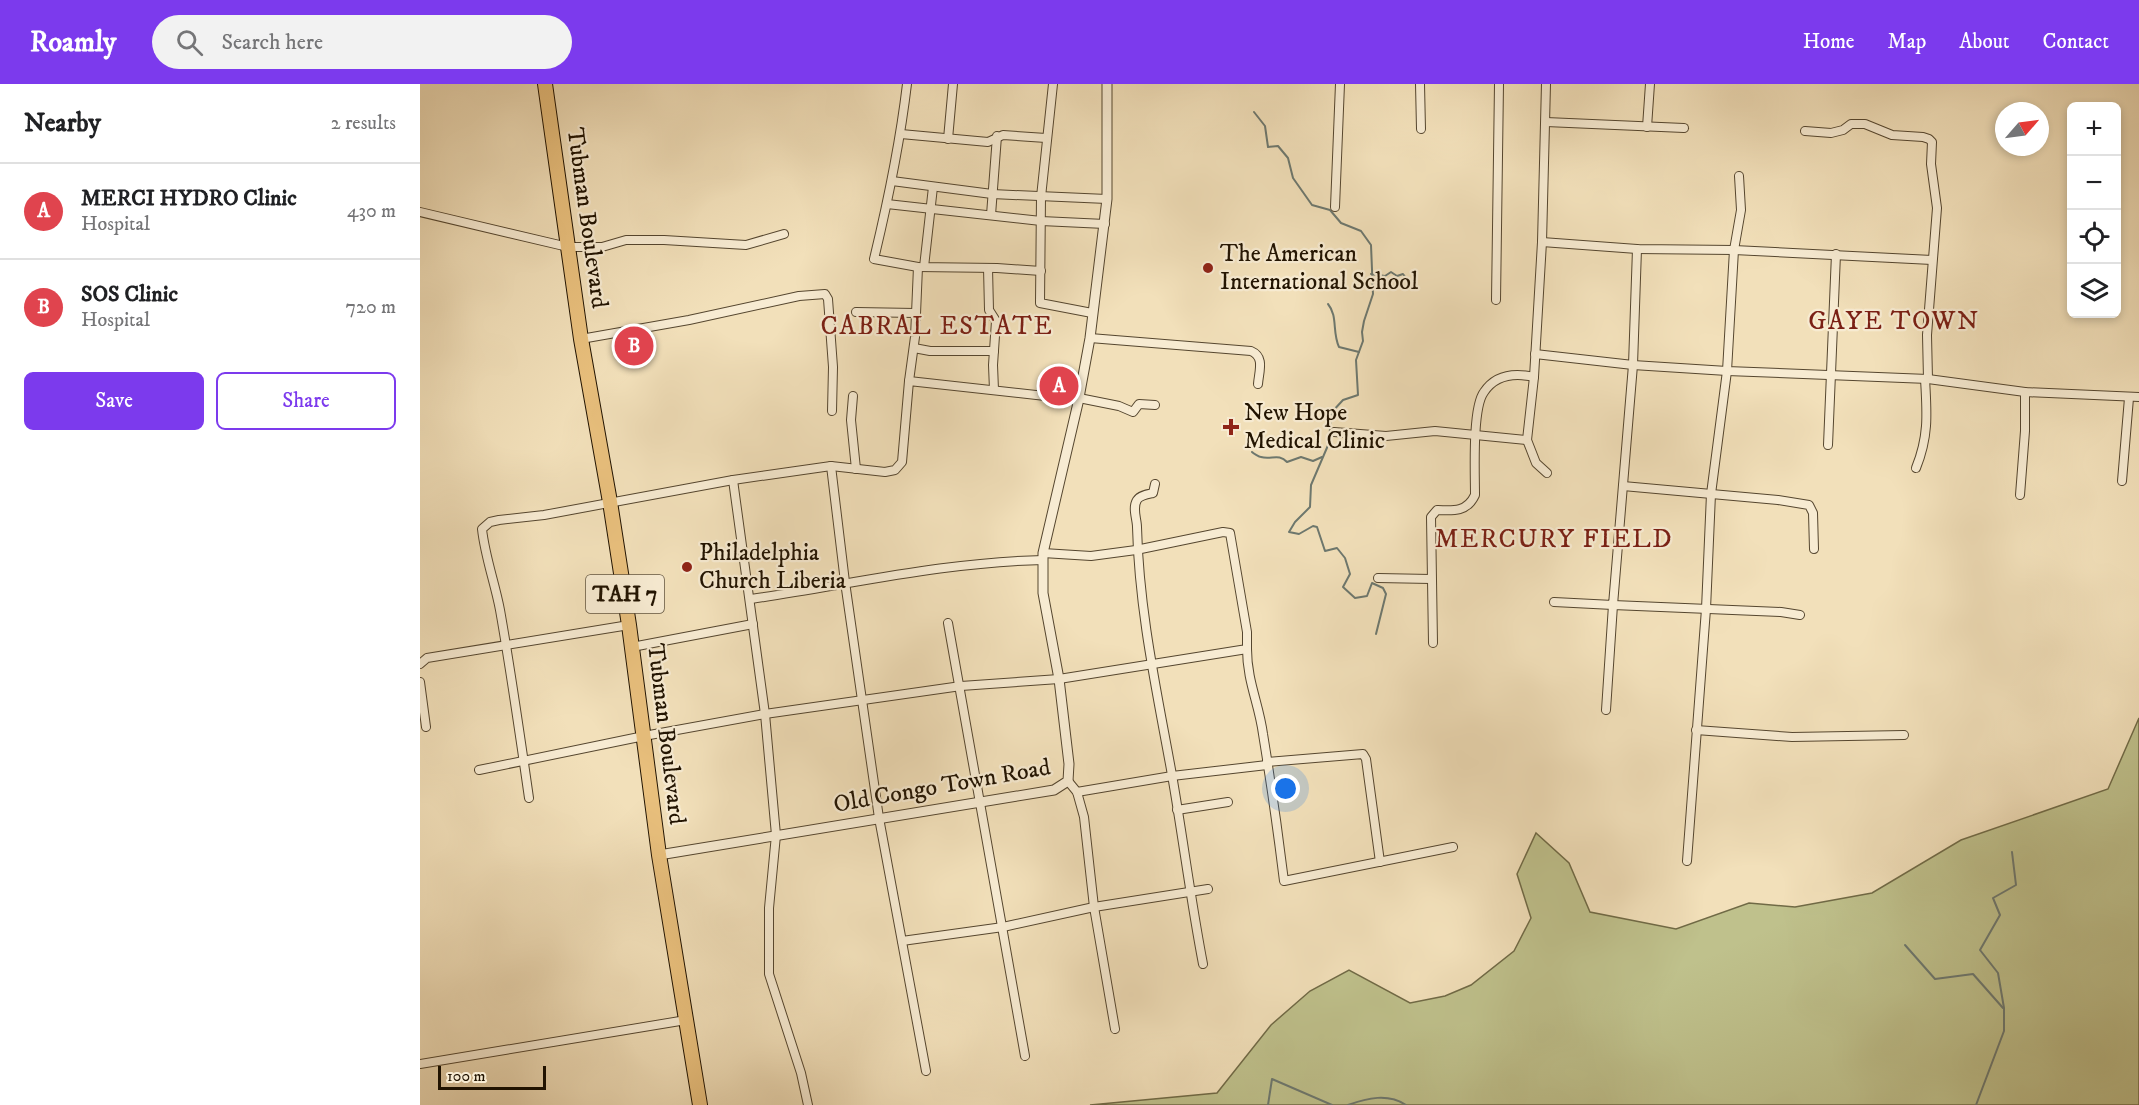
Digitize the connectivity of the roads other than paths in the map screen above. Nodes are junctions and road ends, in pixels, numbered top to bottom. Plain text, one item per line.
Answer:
1 (545, 84) edge
2 (907, 84) edge
3 (953, 84) edge
4 (1053, 84) edge
5 (1107, 84) edge
6 (1340, 84) edge
7 (1420, 84) edge
8 (1499, 84) edge
9 (1546, 84) edge
10 (1650, 84) edge
11 (1546, 122) junction
12 (1647, 127) junction
13 (1684, 128) dead end
14 (1421, 129) dead end
15 (1805, 131) dead end
16 (901, 134) junction
17 (997, 136) junction
18 (1046, 138) junction
19 (948, 139) junction
20 (1738, 176) dead end
21 (892, 181) junction
22 (933, 187) junction
23 (992, 194) junction
24 (1041, 197) junction
25 (1107, 199) junction
26 (887, 204) junction
27 (1335, 207) dead end
28 (930, 209) junction
29 (420, 212) edge
30 (991, 215) junction
31 (1041, 221) junction
32 (1105, 224) junction
33 (784, 234) dead end
34 (1542, 242) junction
35 (568, 247) junction
36 (1637, 249) junction
37 (1734, 250) junction
38 (1836, 254) junction
39 (1932, 260) junction
40 (921, 267) junction
41 (988, 268) junction
42 (1041, 271) junction
43 (1496, 300) dead end
44 (856, 312) dead end
45 (915, 313) junction
46 (1092, 313) junction
47 (1090, 338) junction
48 (581, 339) junction
49 (914, 348) junction
50 (994, 351) junction
51 (1535, 354) junction
52 (1633, 365) junction
53 (1727, 371) junction
54 (1832, 375) junction
55 (1534, 377) junction
56 (1927, 379) junction
57 (909, 381) junction
58 (1258, 384) dead end
59 (994, 390) junction
60 (2025, 392) junction
61 (853, 396) dead end
62 (2139, 397) edge
63 (2129, 398) junction
64 (1079, 400) junction
65 (1155, 405) dead end
66 (832, 411) dead end
67 (1334, 432) dead end
68 (1476, 435) junction
69 (1527, 440) junction
70 (1828, 445) dead end
71 (831, 466) junction
72 (1916, 468) dead end
73 (856, 469) junction
74 (1547, 472) dead end
75 (733, 480) junction
76 (2122, 481) dead end
77 (1155, 484) dead end
78 (1623, 486) junction
79 (1712, 494) junction
80 (2020, 495) dead end
81 (610, 502) junction
82 (1814, 549) dead end
83 (1136, 550) junction
84 (1043, 556) junction
85 (1378, 578) dead end
86 (1431, 579) junction
87 (844, 582) junction
88 (751, 599) junction
89 (1554, 602) dead end
90 (1613, 604) junction
91 (1706, 609) junction
92 (1800, 615) dead end
93 (948, 623) dead end
94 (753, 624) junction
95 (629, 625) junction
96 (1432, 643) dead end
97 (506, 645) junction
98 (632, 647) junction
99 (1247, 649) junction
100 (420, 664) edge
101 (1151, 665) junction
102 (1059, 679) junction
103 (420, 682) edge
104 (961, 686) junction
105 (863, 702) junction
106 (1606, 710) dead end
107 (765, 714) junction
108 (426, 727) dead end
109 (1696, 730) junction
110 (1904, 735) dead end
111 (644, 736) junction
112 (524, 762) junction
113 (1267, 764) junction
114 (479, 770) dead end
115 (1172, 776) junction
116 (1068, 781) junction
117 (1077, 792) junction
118 (529, 798) dead end
119 (1228, 801) dead end
120 (979, 802) junction
121 (1177, 810) junction
122 (879, 818) junction
123 (776, 835) junction
124 (1454, 847) dead end
125 (659, 855) junction
126 (1687, 861) dead end
127 (1380, 862) junction
128 (1208, 889) dead end
129 (1190, 893) junction
130 (1094, 907) junction
131 (1003, 927) junction
132 (902, 941) junction
133 (1203, 964) dead end
134 (686, 1020) junction
135 (1115, 1029) dead end
136 (1025, 1056) dead end
137 (420, 1064) edge
138 (926, 1071) dead end
139 (700, 1105) edge
140 (808, 1105) edge

1 - 35 highway, Tubman Boulevard / TAH 7
2 - 16 street
3 - 19 street
4 - 18 street
5 - 25 street, Old Congo Town Road
6 - 27 street
7 - 14 street
8 - 43 street
9 - 11 street
10 - 12 street
11 - 12 street
11 - 34 street
12 - 13 street
15 - 39 street
16 - 19 street
16 - 21 street
17 - 18 street
17 - 19 street
17 - 23 street
18 - 24 street
20 - 37 street
21 - 22 street
21 - 26 street
22 - 23 street
22 - 28 street
23 - 24 street
23 - 30 street
24 - 25 street
24 - 31 street
25 - 32 street, Old Congo Town Road
26 - 28 street
26 - 40 street
28 - 30 street
28 - 40 street
29 - 35 street
30 - 31 street
31 - 32 street
31 - 42 street
32 - 46 street, Old Congo Town Road
33 - 35 street
34 - 36 street
34 - 51 street
35 - 48 highway, Tubman Boulevard / TAH 7
36 - 37 street
36 - 52 street
37 - 38 street
37 - 53 street
38 - 39 street
38 - 54 street
39 - 56 street
40 - 41 street
40 - 45 street
41 - 42 street
41 - 50 street
42 - 46 street
44 - 45 street
45 - 49 street
46 - 47 street, Old Congo Town Road
47 - 58 street
47 - 64 street, Old Congo Town Road
48 - 66 street
48 - 81 highway, Tubman Boulevard / TAH 7
49 - 50 street
49 - 57 street
50 - 59 street
51 - 52 street
51 - 55 street
52 - 53 street
52 - 78 street
53 - 54 street
53 - 79 street
54 - 56 street
54 - 70 street
55 - 68 street
55 - 69 street
56 - 60 street
56 - 72 street
57 - 59 street
57 - 73 street
59 - 64 street
60 - 63 street
60 - 80 street
61 - 73 street
62 - 63 street
63 - 76 street
64 - 65 street
64 - 84 street, Old Congo Town Road
67 - 68 street
68 - 69 street
68 - 86 street
69 - 74 street
71 - 73 street
71 - 75 street
71 - 87 street
75 - 81 street
75 - 88 street
77 - 83 street
78 - 79 street
78 - 90 street
79 - 82 street
79 - 91 street
81 - 95 highway, Tubman Boulevard / TAH 7
81 - 97 street
83 - 84 street
83 - 99 street
83 - 101 street
84 - 87 street
84 - 102 street, Old Congo Town Road
85 - 86 street
86 - 96 street
87 - 88 street
87 - 105 street
88 - 94 street
89 - 90 street
90 - 91 street
90 - 106 street
91 - 92 street
91 - 109 street
93 - 104 street
94 - 98 street
94 - 107 street
95 - 97 street
95 - 98 highway, Tubman Boulevard / TAH 7
97 - 100 street
97 - 112 street
98 - 111 highway, Tubman Boulevard / TAH 7
99 - 101 street
99 - 113 street
101 - 102 street
101 - 115 street
102 - 104 street
102 - 116 street, Old Congo Town Road
103 - 108 street
104 - 105 street
104 - 120 street
105 - 107 street
105 - 122 street
107 - 111 street
107 - 123 street
109 - 110 street
109 - 126 street
111 - 112 street
111 - 125 highway, Tubman Boulevard / TAH 7
112 - 114 street
112 - 118 street
113 - 115 street
113 - 127 street
113 - 127 street
115 - 117 street
115 - 121 street
116 - 117 street
116 - 120 street, Old Congo Town Road
117 - 130 street
119 - 121 street
120 - 122 street, Old Congo Town Road
120 - 131 street
121 - 129 street
122 - 123 street, Old Congo Town Road
122 - 132 street
123 - 125 street, Old Congo Town Road
123 - 140 street
124 - 127 street
125 - 134 highway, Tubman Boulevard / TAH 7
128 - 129 street
129 - 130 street
129 - 133 street
130 - 131 street
130 - 135 street
131 - 132 street
131 - 136 street
132 - 138 street
134 - 137 street
134 - 139 highway, Tubman Boulevard / TAH 7

